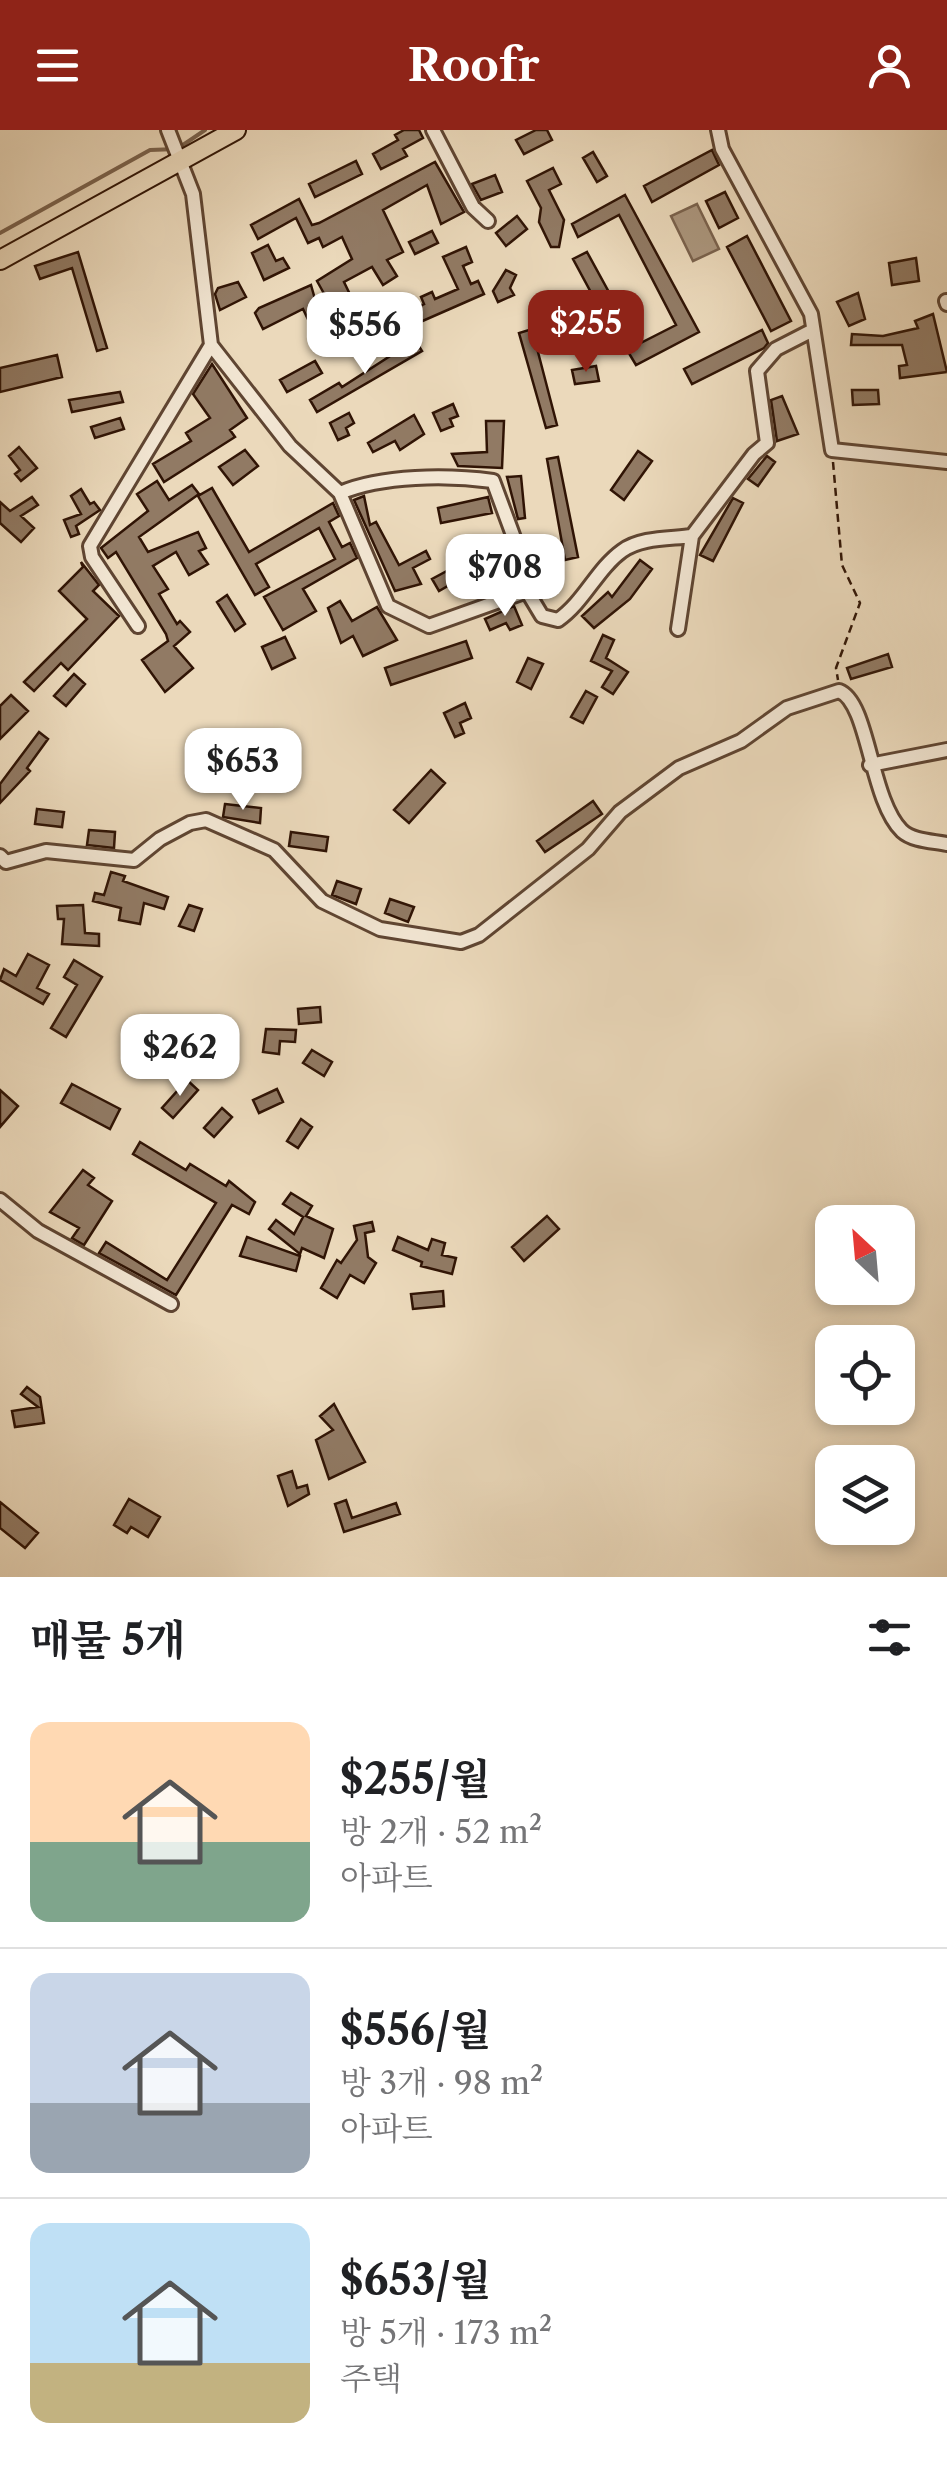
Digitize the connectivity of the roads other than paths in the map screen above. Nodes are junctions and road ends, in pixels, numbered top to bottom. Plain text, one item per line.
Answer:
1 (168, 130) edge
2 (236, 130) edge
3 (433, 130) edge
4 (718, 130) edge
5 (179, 163) junction
6 (488, 221) dead end
7 (0, 260) edge
8 (814, 330) junction
9 (211, 344) junction
10 (947, 462) edge
11 (340, 493) junction
12 (692, 536) junction
13 (527, 592) junction
14 (138, 626) dead end
15 (678, 629) dead end
16 (947, 750) edge
17 (870, 764) junction
18 (947, 844) edge
19 (0, 856) edge
20 (0, 1200) edge
21 (171, 1304) dead end

1 - 5 street
2 - 5 main road
3 - 6 street
4 - 8 street
5 - 7 main road
5 - 9 street
8 - 10 street
8 - 12 street
9 - 11 street
9 - 14 street
11 - 13 street
11 - 13 street
12 - 13 street
12 - 15 street
16 - 17 street
17 - 18 street
17 - 19 street
20 - 21 street

